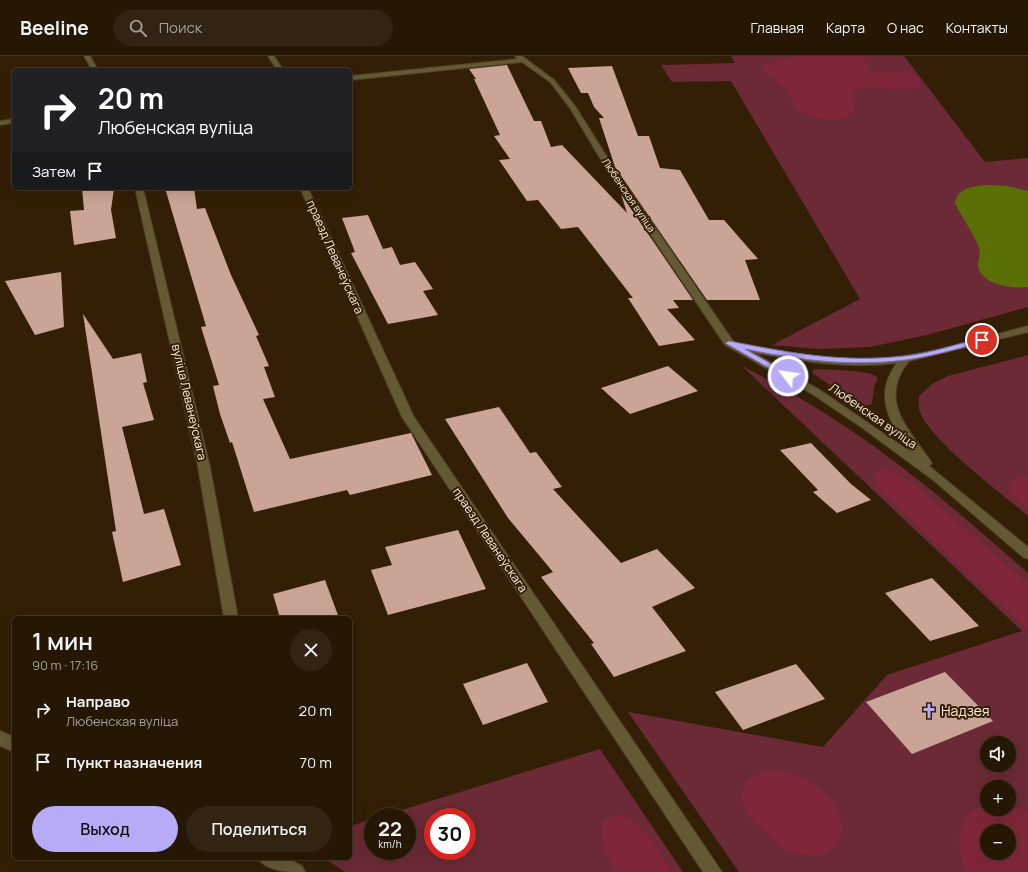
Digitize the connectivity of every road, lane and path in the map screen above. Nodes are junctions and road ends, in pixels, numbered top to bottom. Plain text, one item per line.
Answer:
1 (86, 56) edge
2 (271, 56) edge
3 (521, 58) edge
4 (93, 68) edge
5 (279, 68) edge
6 (352, 78) edge
7 (12, 121) edge
8 (0, 123) edge
9 (139, 190) edge
10 (305, 190) edge
11 (1028, 329) edge
12 (729, 343) junction
13 (906, 358) junction
14 (937, 477) junction
15 (1028, 554) edge
16 (231, 616) edge
17 (0, 738) edge
18 (12, 744) edge
19 (274, 860) edge
20 (296, 872) edge
21 (713, 872) edge

1 - 4 street
2 - 5 street
3 - 6 street
3 - 12 street, Любенская вуліца
7 - 8 street
9 - 16 street, вуліца Леванеўскага
10 - 21 street, праезд Леванеўскага
11 - 13 street
12 - 13 street
12 - 14 street, Любенская вуліца
13 - 14 street, Любенская вуліца
14 - 15 street, Любенская вуліца
17 - 18 street
19 - 20 street

